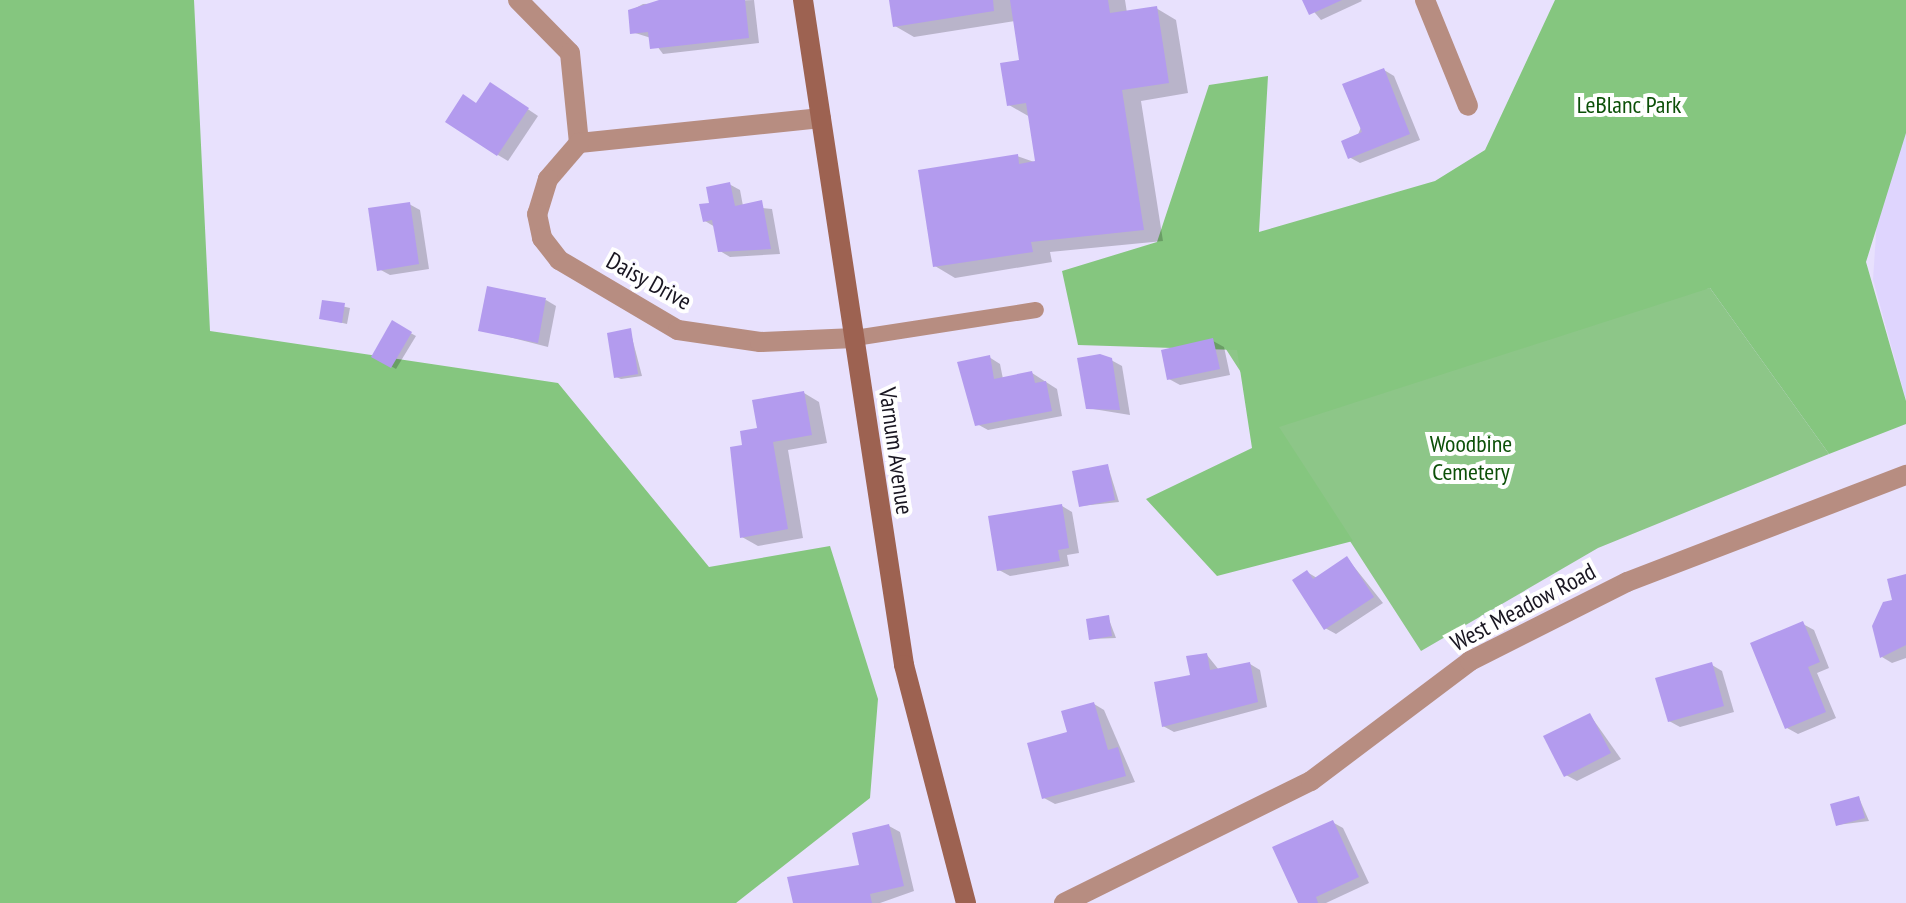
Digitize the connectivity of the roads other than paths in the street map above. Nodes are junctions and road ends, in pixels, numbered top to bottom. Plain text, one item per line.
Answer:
1 (518, 0) edge
2 (803, 0) edge
3 (1425, 0) edge
4 (1468, 106) dead end
5 (821, 118) junction
6 (579, 143) junction
7 (1036, 310) dead end
8 (855, 338) junction
9 (1906, 475) edge
10 (966, 903) edge
11 (1064, 903) edge

1 - 6 street
2 - 5 main road, Varnum Avenue
3 - 4 street
5 - 6 street
5 - 8 main road, Varnum Avenue
6 - 8 street, Daisy Drive
7 - 8 lane
8 - 10 main road, Varnum Avenue
9 - 11 street, West Meadow Road

